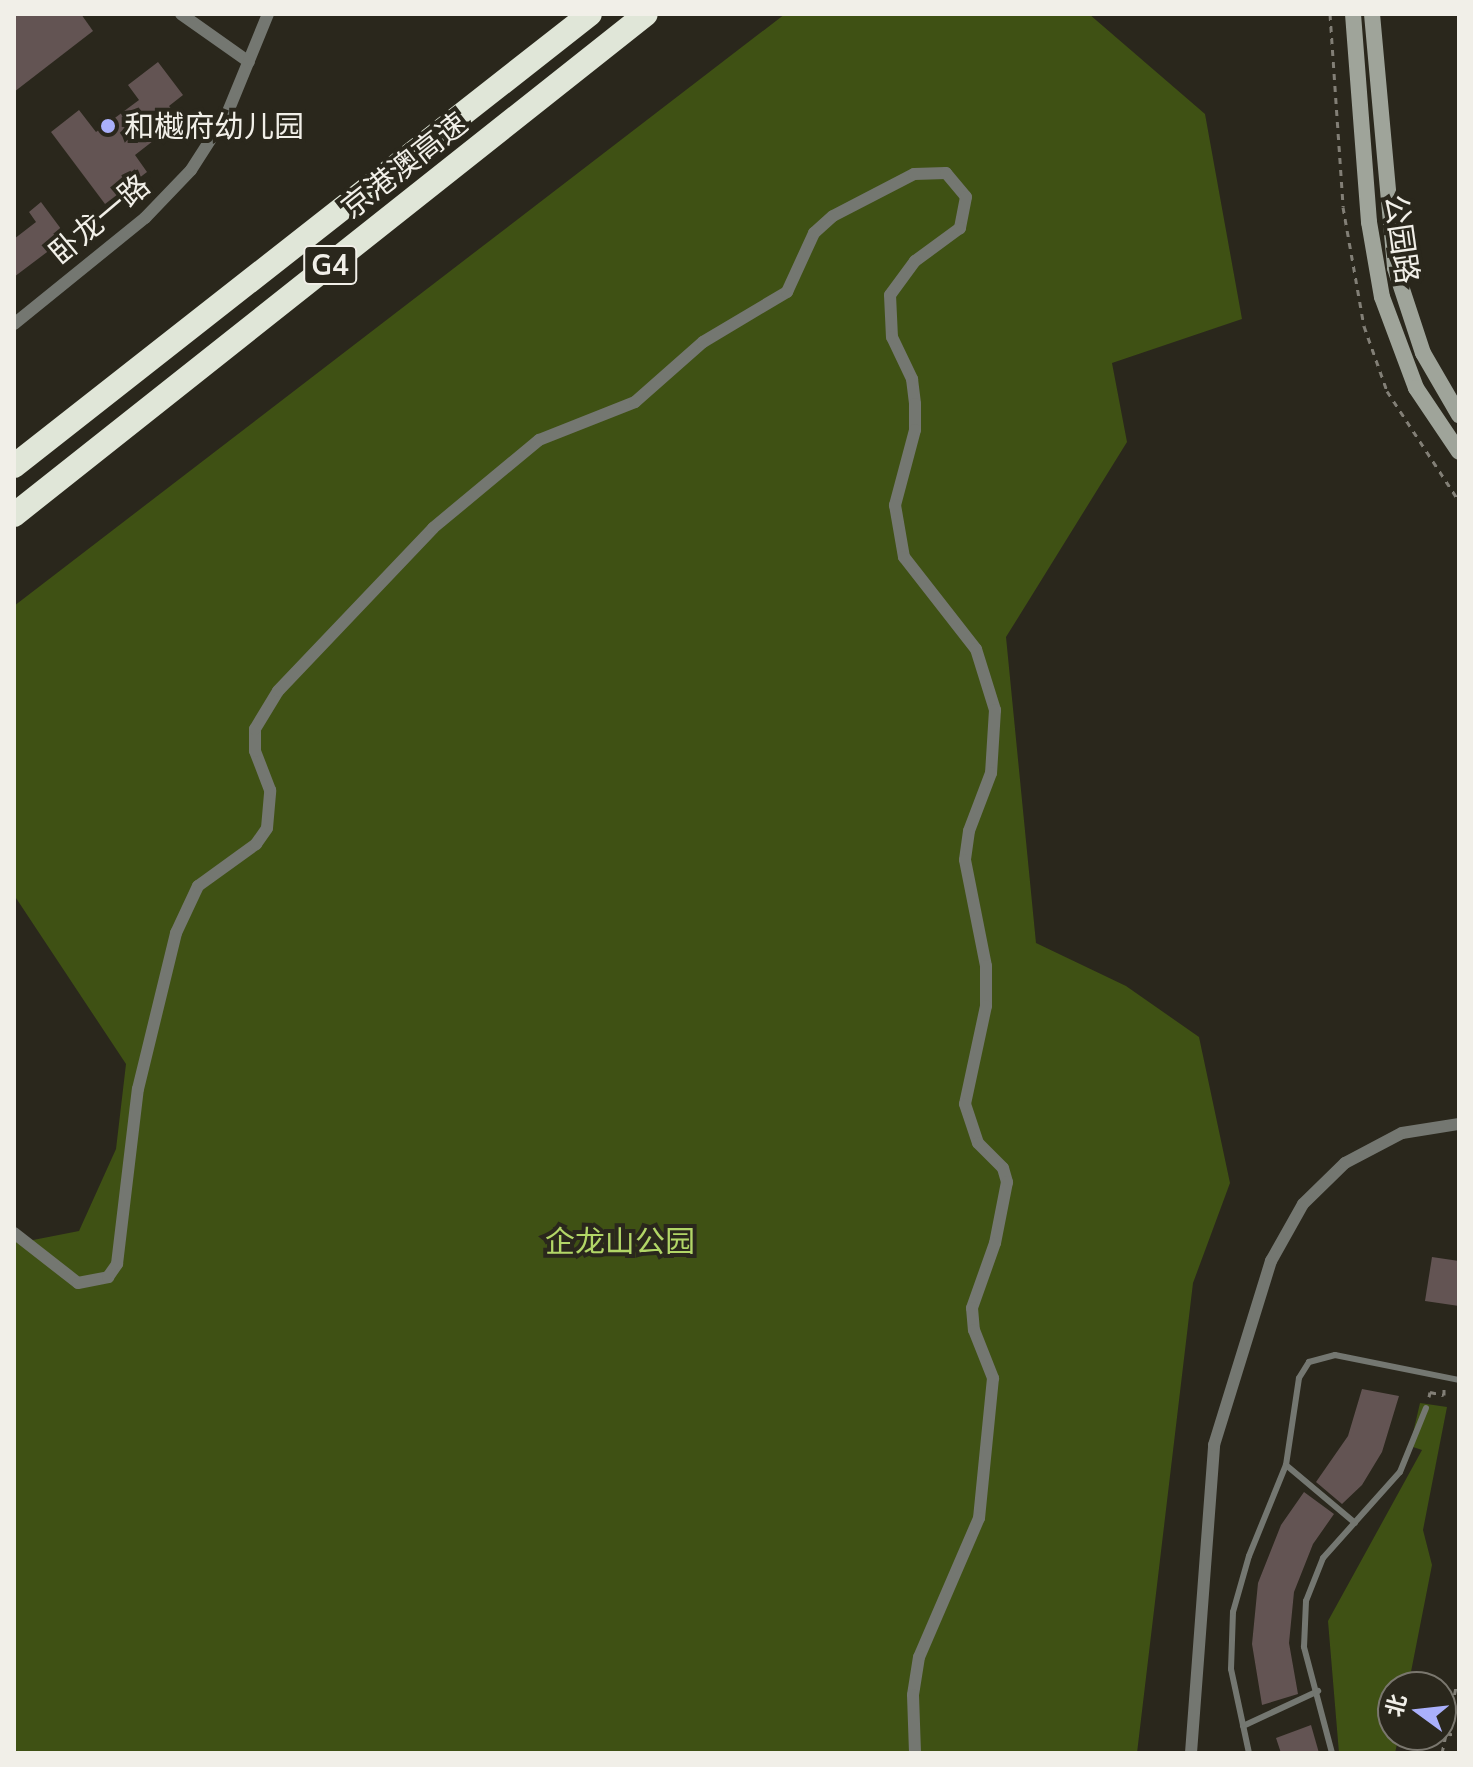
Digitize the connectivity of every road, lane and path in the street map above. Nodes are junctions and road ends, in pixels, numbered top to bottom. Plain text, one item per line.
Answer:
1 (181, 14) edge
2 (268, 14) edge
3 (590, 14) edge
4 (646, 14) edge
5 (1353, 14) edge
6 (1372, 14) edge
7 (249, 62) junction
8 (14, 324) edge
9 (1453, 402) edge
10 (1459, 415) edge
11 (1459, 452) edge
12 (14, 466) edge
13 (14, 515) edge
14 (1459, 1124) edge
15 (14, 1233) edge
16 (1437, 1376) junction
17 (1459, 1380) edge
18 (1426, 1408) joint
19 (1286, 1465) junction
20 (1355, 1523) junction
21 (1318, 1691) junction
22 (1243, 1726) junction
23 (915, 1753) edge
24 (1191, 1753) edge
25 (1249, 1753) edge
26 (1332, 1753) edge

1 - 7 street
2 - 7 street, 卧龙一路
3 - 12 highway, 京港澳高速 / G4
4 - 13 highway, 京港澳高速 / G4
5 - 11 main road, 公园路
6 - 9 main road, 公园路
7 - 8 street, 卧龙一路
9 - 10 main road, 公园路
14 - 24 street
15 - 23 street
16 - 17 lane
16 - 18 path
16 - 19 lane
18 - 20 lane
19 - 20 lane
19 - 22 lane
20 - 21 lane
21 - 22 lane
21 - 26 lane
22 - 25 lane

